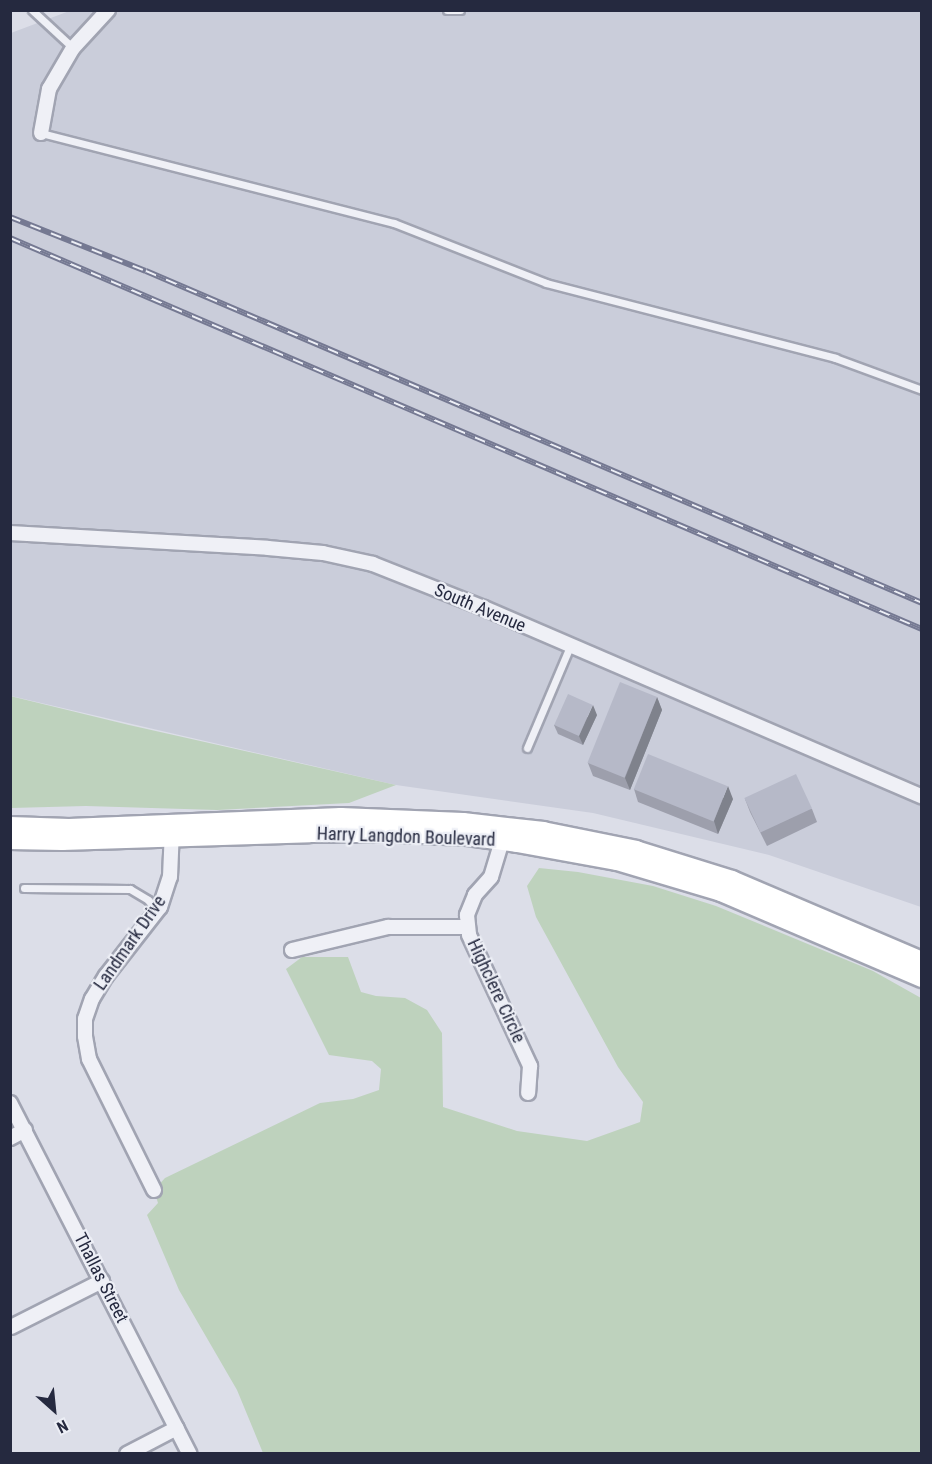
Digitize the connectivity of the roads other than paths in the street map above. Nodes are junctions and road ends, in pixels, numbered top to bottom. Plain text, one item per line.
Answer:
1 (32, 10) edge
2 (108, 10) edge
3 (447, 10) edge
4 (460, 10) edge
5 (73, 48) junction
6 (41, 133) joint
7 (921, 390) edge
8 (10, 532) edge
9 (570, 646) junction
10 (527, 748) dead end
11 (921, 797) edge
12 (10, 826) edge
13 (172, 832) junction
14 (504, 833) junction
15 (10, 840) edge
16 (24, 888) dead end
17 (157, 911) junction
18 (468, 927) junction
19 (292, 951) dead end
20 (921, 961) edge
21 (921, 978) edge
22 (528, 1093) dead end
23 (10, 1103) edge
24 (25, 1130) junction
25 (10, 1138) edge
26 (154, 1190) dead end
27 (102, 1281) junction
28 (11, 1327) edge
29 (177, 1428) junction
30 (128, 1454) edge
31 (190, 1454) edge

1 - 5 lane
2 - 5 street
3 - 4 lane
5 - 6 street
6 - 7 lane
8 - 9 street, South Avenue
9 - 10 lane
9 - 11 street, South Avenue
12 - 13 main road, Harry Langdon Boulevard
13 - 14 main road, Harry Langdon Boulevard
13 - 15 main road, Harry Langdon Boulevard
13 - 17 street, Landmark Drive
14 - 18 street, Highclere Circle
14 - 20 main road, Harry Langdon Boulevard
14 - 21 main road, Harry Langdon Boulevard
16 - 17 lane
17 - 26 street, Landmark Drive
18 - 19 street
18 - 22 street, Highclere Circle
23 - 24 street, Thallas Street
24 - 25 street
24 - 27 street, Thallas Street
27 - 28 street
27 - 29 street, Thallas Street
29 - 30 street
29 - 31 street, Thallas Street

